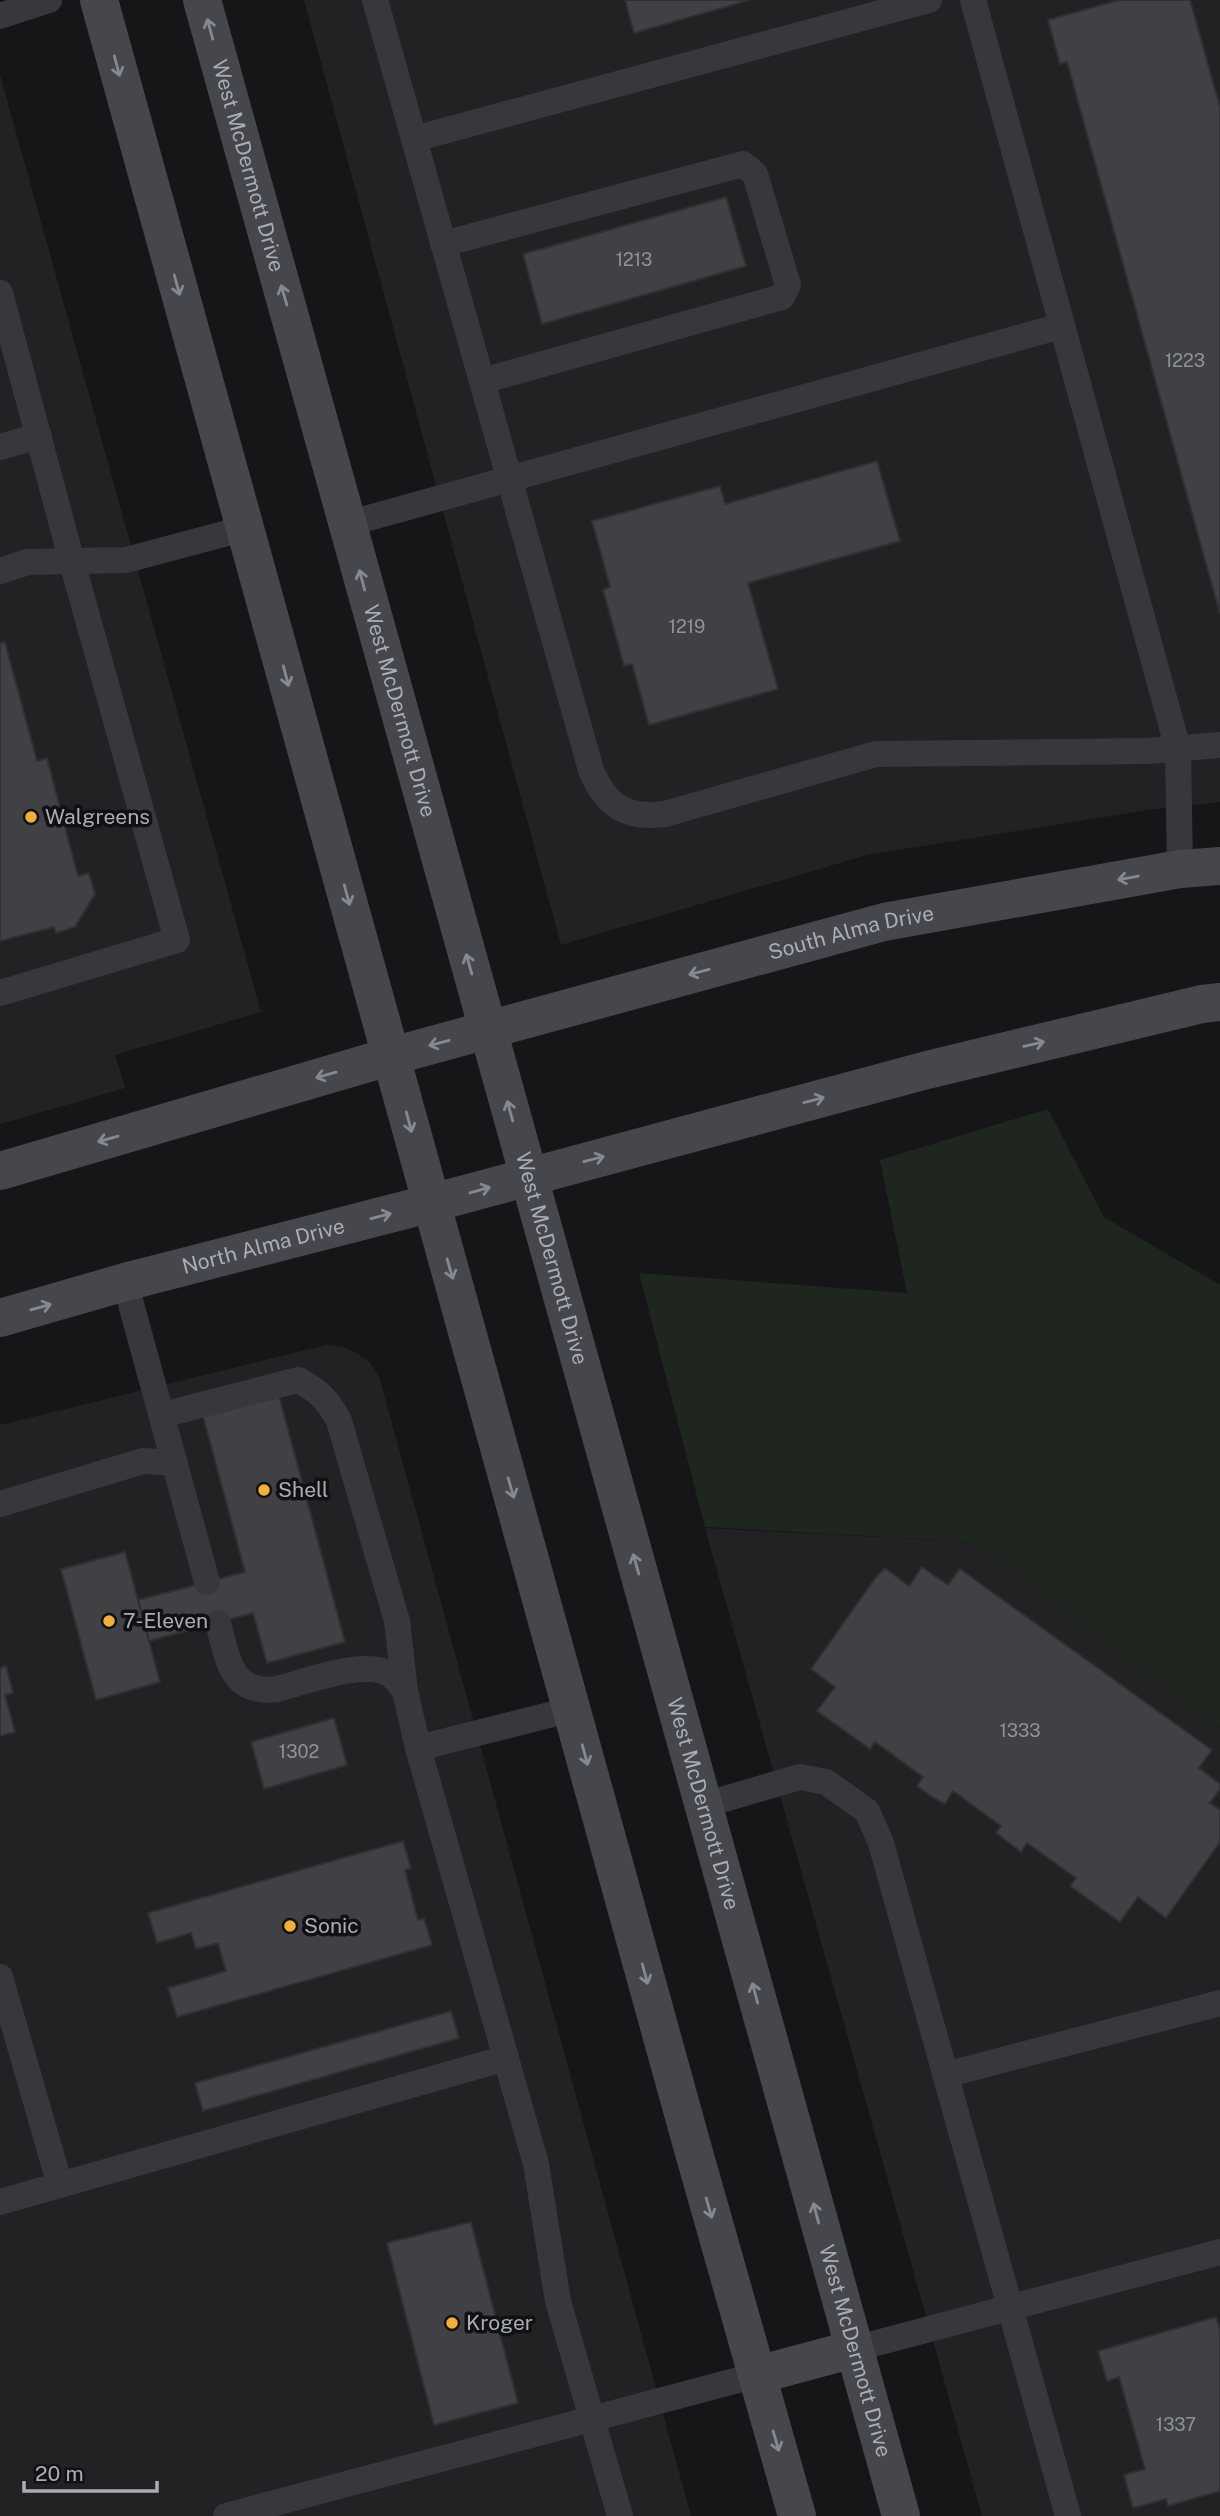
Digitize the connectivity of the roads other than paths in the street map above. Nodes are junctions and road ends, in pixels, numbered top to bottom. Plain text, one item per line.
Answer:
1 (49, 0) edge
2 (99, 0) edge
3 (202, 0) edge
4 (375, 0) edge
5 (929, 0) edge
6 (973, 0) edge
7 (0, 16) edge
8 (414, 139) junction
9 (443, 244) junction
10 (0, 293) edge
11 (1062, 326) junction
12 (482, 381) junction
13 (38, 436) junction
14 (0, 447) edge
15 (509, 479) junction
16 (347, 524) junction
17 (246, 528) junction
18 (72, 562) junction
19 (0, 571) edge
20 (1220, 745) edge
21 (1178, 748) junction
22 (1220, 866) edge
23 (1180, 869) junction
24 (0, 993) edge
25 (1220, 1002) edge
26 (487, 1030) junction
27 (392, 1056) junction
28 (0, 1171) edge
29 (528, 1177) junction
30 (432, 1203) junction
31 (125, 1282) junction
32 (0, 1318) edge
33 (162, 1415) junction
34 (175, 1463) junction
35 (0, 1504) edge
36 (207, 1582) dead end
37 (218, 1623) dead end
38 (405, 1691) junction
39 (573, 1709) junction
40 (418, 1748) junction
41 (704, 1805) junction
42 (0, 1977) edge
43 (1220, 2003) edge
44 (506, 2058) junction
45 (946, 2075) junction
46 (60, 2185) junction
47 (0, 2202) edge
48 (1220, 2252) edge
49 (1010, 2308) junction
50 (853, 2349) junction
51 (757, 2375) junction
52 (592, 2419) junction
53 (226, 2516) edge
54 (620, 2516) edge
55 (797, 2516) edge
56 (901, 2516) edge
57 (1068, 2516) edge

1 - 7 lane
2 -> 17 main road
16 -> 3 main road, West McDermott Drive
4 - 8 lane
5 - 8 lane
6 - 11 lane
8 - 9 lane
9 - 12 lane
9 - 12 lane
10 - 13 lane
11 - 15 lane
11 - 21 lane
12 - 15 lane
13 - 14 lane
13 - 18 lane
15 - 16 lane
15 - 21 lane
26 -> 16 main road, West McDermott Drive
17 - 18 lane
17 -> 27 main road
18 - 19 lane
18 - 24 lane
20 - 21 lane
21 - 23 lane
22 - 23 main road, South Alma Drive
23 -> 26 main road, South Alma Drive
29 -> 25 main road
26 -> 27 main road
29 -> 26 main road, West McDermott Drive
27 -> 28 main road
27 -> 30 main road
30 -> 29 main road, North Alma Drive
41 -> 29 main road, West McDermott Drive
31 -> 30 main road, North Alma Drive
30 -> 39 main road
32 -> 31 main road, North Alma Drive
31 - 33 lane
33 - 34 lane
33 - 38 lane
34 - 35 lane
34 - 36 lane
37 - 38 lane
38 - 40 lane
39 - 40 lane
39 -> 51 main road
40 - 44 lane
41 - 45 lane
50 -> 41 main road, West McDermott Drive
42 - 46 lane
43 - 45 lane
44 - 46 lane
44 - 52 lane
45 - 49 lane
46 - 47 lane
48 - 49 lane
49 - 50 lane
49 - 57 lane
50 - 51 main road
50 - 56 main road, West McDermott Drive
51 - 52 lane
51 -> 55 main road
52 - 53 lane
52 - 54 lane

